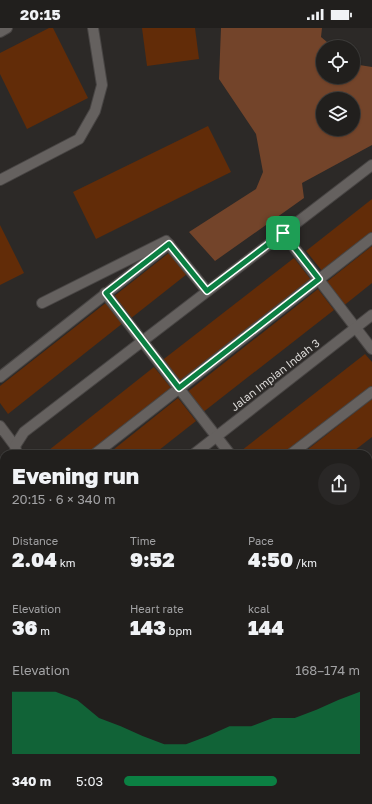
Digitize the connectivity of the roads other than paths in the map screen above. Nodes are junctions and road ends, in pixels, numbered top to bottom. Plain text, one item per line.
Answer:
1 (7, 28) edge
2 (93, 28) edge
3 (0, 32) edge
4 (372, 165) edge
5 (0, 180) edge
6 (283, 233) junction
7 (372, 238) edge
8 (169, 244) junction
9 (319, 279) junction
10 (207, 291) junction
11 (106, 293) junction
12 (42, 303) dead end
13 (372, 315) edge
14 (356, 328) junction
15 (142, 340) junction
16 (372, 349) edge
17 (0, 378) edge
18 (179, 388) junction
19 (372, 392) edge
20 (0, 426) edge
21 (216, 436) junction
22 (16, 450) edge
23 (100, 450) edge
24 (199, 450) edge
25 (227, 450) edge
26 (296, 450) edge

1 - 3 street
2 - 5 street
4 - 6 street
6 - 9 street
6 - 10 street
7 - 9 street
8 - 10 street
8 - 11 street
8 - 12 street
9 - 14 street
9 - 18 street
10 - 15 street
11 - 15 street
11 - 17 street
13 - 14 street, Jalan Impian Indah 3
14 - 16 street
14 - 21 street, Jalan Impian Indah 3
15 - 18 street
15 - 22 street
18 - 21 street
18 - 23 street
19 - 26 street
20 - 22 street
21 - 24 street, Jalan Impian Indah 3
21 - 25 street

